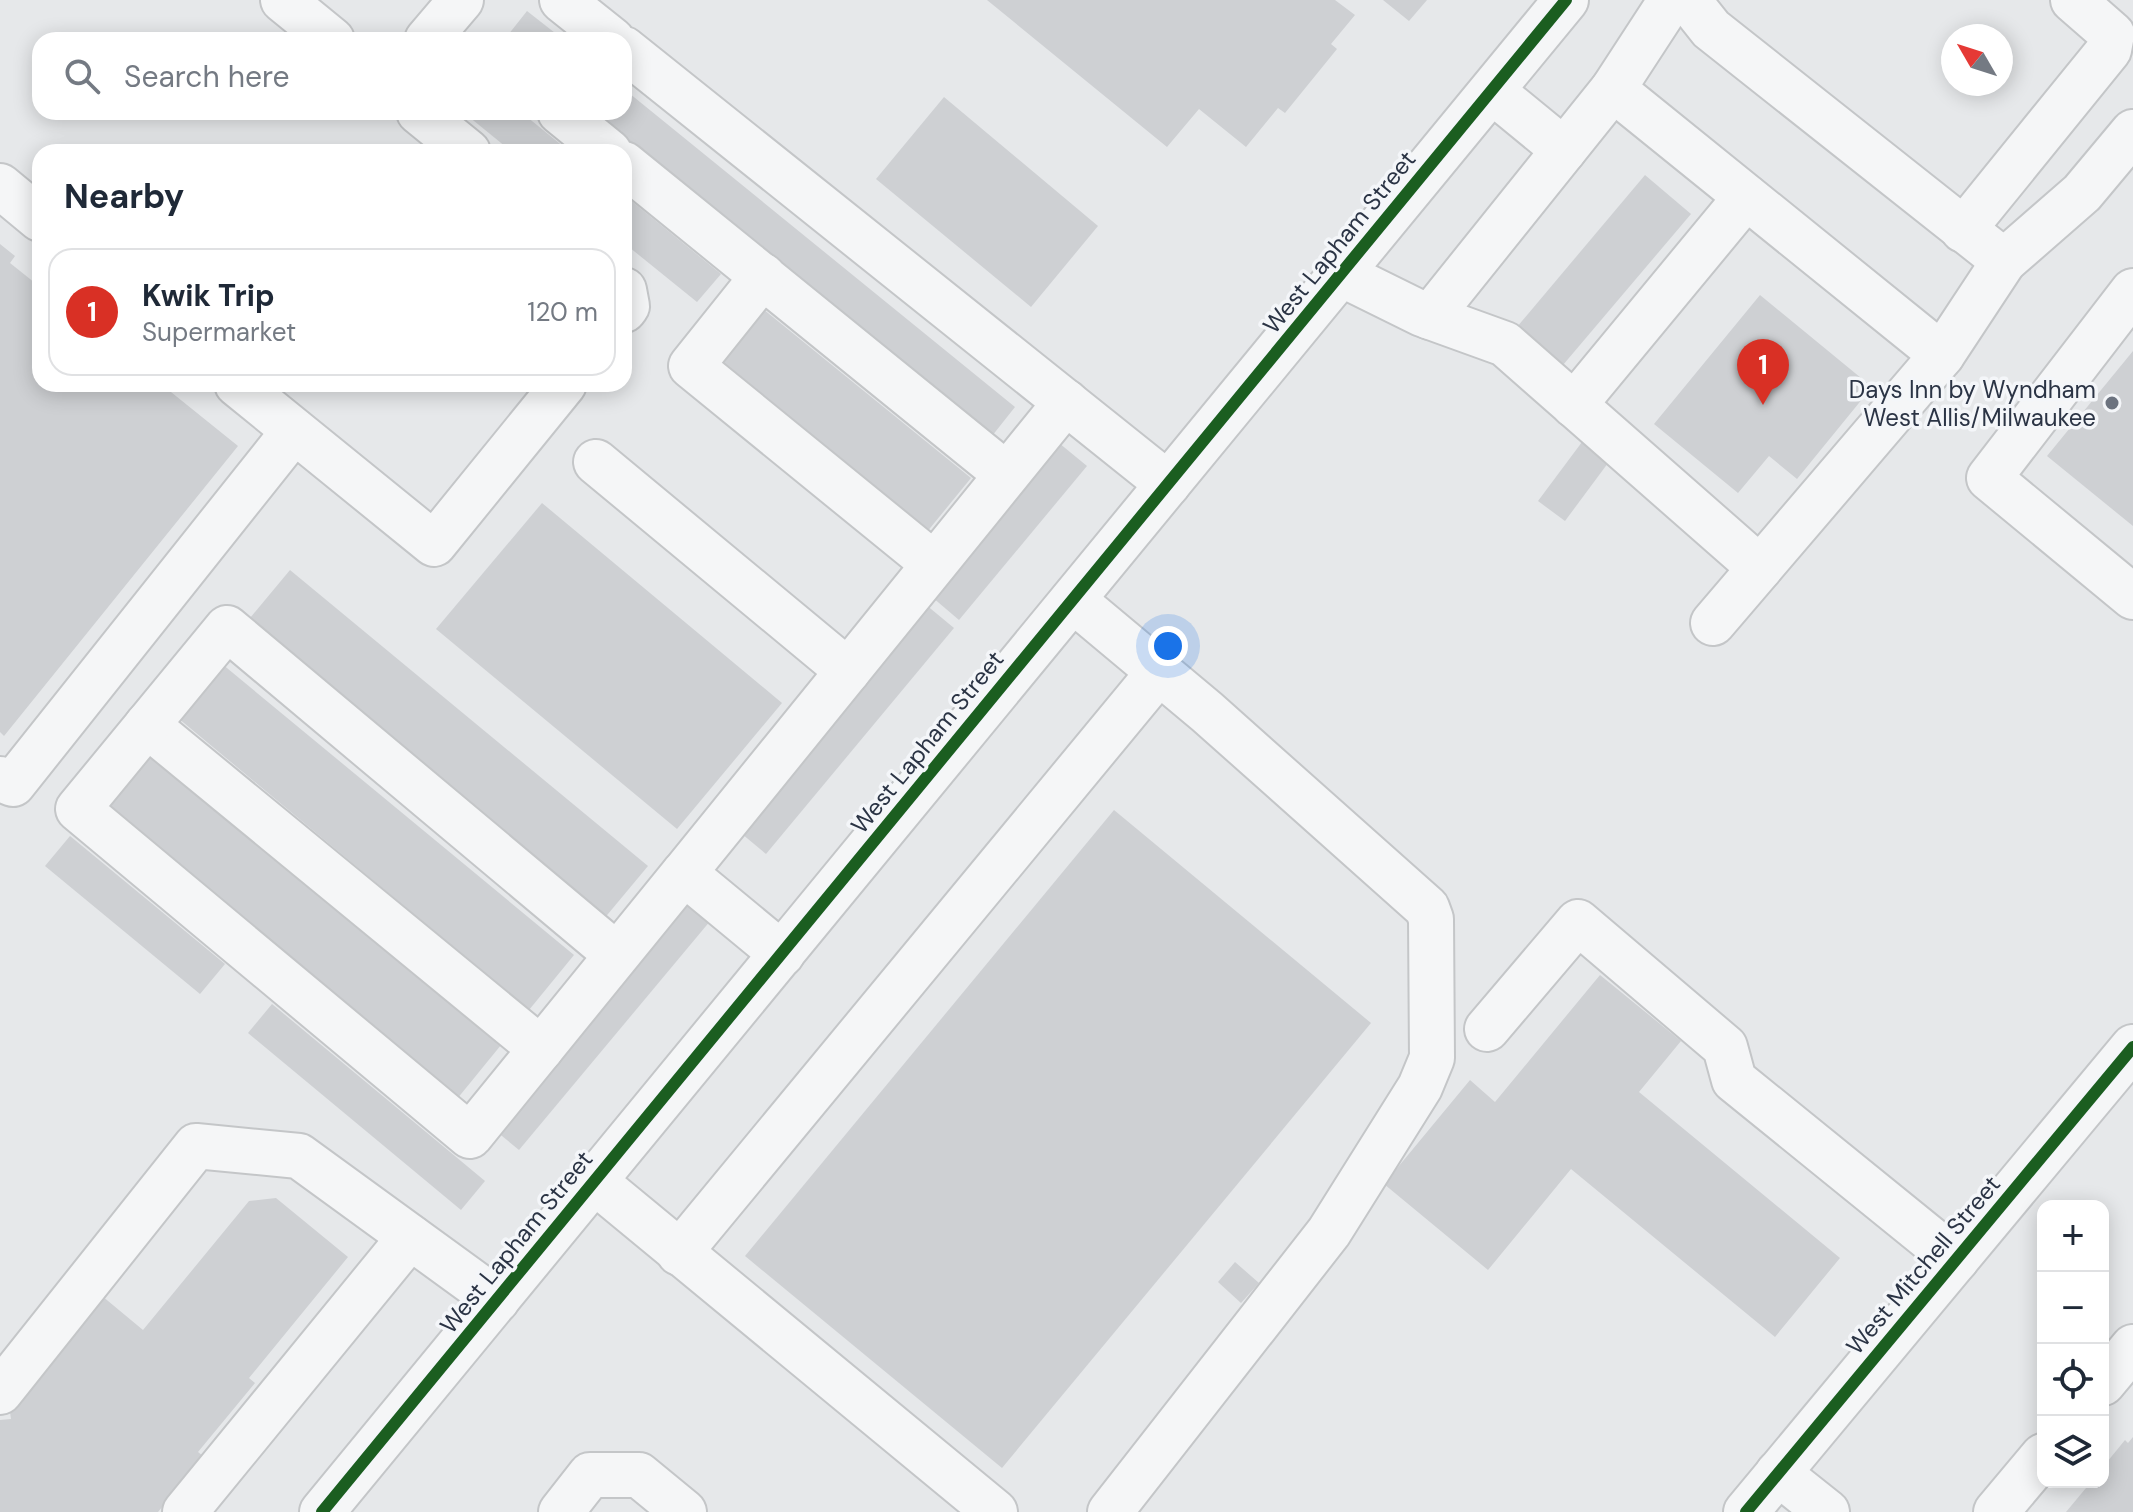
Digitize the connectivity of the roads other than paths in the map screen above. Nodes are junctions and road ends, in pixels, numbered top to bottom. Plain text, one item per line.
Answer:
1 (283, 0) edge
2 (461, 0) edge
3 (562, 0) edge
4 (1566, 0) edge
5 (1671, 0) edge
6 (1688, 0) edge
7 (2073, 0) edge
8 (322, 32) edge
9 (434, 32) edge
10 (602, 32) edge
11 (632, 55) edge
12 (1613, 89) junction
13 (1492, 91) junction
14 (429, 120) edge
15 (570, 120) edge
16 (2133, 132) edge
17 (458, 144) edge
18 (599, 144) edge
19 (1564, 150) junction
20 (632, 170) edge
21 (0, 186) edge
22 (1746, 197) junction
23 (32, 212) edge
24 (1963, 230) junction
25 (2004, 261) junction
26 (1341, 274) junction
27 (763, 276) junction
28 (2133, 291) edge
29 (1430, 317) junction
30 (1942, 355) junction
31 (247, 392) edge
32 (558, 392) edge
33 (1066, 402) junction
34 (1574, 405) junction
35 (294, 431) junction
36 (596, 462) dead end
37 (1006, 474) junction
38 (1168, 484) junction
39 (934, 564) junction
40 (1760, 568) junction
41 (2133, 597) edge
42 (1073, 600) junction
43 (1713, 623) dead end
44 (848, 671) junction
45 (1159, 672) junction
46 (147, 725) junction
47 (0, 779) edge
48 (684, 873) junction
49 (782, 954) junction
50 (617, 955) junction
51 (1487, 1029) dead end
52 (541, 1049) junction
53 (2126, 1069) edge
54 (594, 1181) junction
55 (410, 1237) junction
56 (679, 1253) junction
57 (1956, 1260) junction
58 (497, 1300) junction
59 (2133, 1347) edge
60 (2109, 1376) edge
61 (0, 1392) edge
62 (2037, 1463) edge
63 (1778, 1473) junction
64 (185, 1512) edge
65 (322, 1512) edge
66 (561, 1512) edge
67 (684, 1512) edge
68 (995, 1512) edge
69 (1110, 1512) edge
70 (1746, 1512) edge
71 (1827, 1512) edge
72 (1996, 1512) edge

1 - 8 street
2 - 9 street
3 - 10 street
4 - 13 street, West Lapham Street
5 - 12 street
6 - 24 street
7 - 24 street
11 - 33 street
12 - 19 street
12 - 22 street
13 - 19 street
13 - 26 street, West Lapham Street
14 - 17 street
15 - 18 street
16 - 25 street
19 - 29 street
20 - 27 street
21 - 23 street
22 - 30 street
22 - 34 street
24 - 25 street
25 - 30 street
26 - 29 street
26 - 38 street, West Lapham Street
27 - 37 street
27 - 39 street
28 - 41 street
29 - 34 street
30 - 40 street
31 - 35 street
32 - 35 street
33 - 37 street
33 - 38 street
34 - 40 street
35 - 47 street
36 - 44 street
37 - 39 street
38 - 42 street, West Lapham Street
39 - 44 street
40 - 43 street
42 - 45 street
42 - 49 street, West Lapham Street
44 - 48 street
45 - 56 street
45 - 69 street
46 - 50 street
46 - 52 street
46 - 52 street
48 - 49 street
48 - 50 street
49 - 54 street, West Lapham Street
50 - 52 street
51 - 57 street
53 - 57 street, West Mitchell Street
54 - 56 street
54 - 58 street, West Lapham Street
55 - 58 street
55 - 61 street
55 - 64 street
56 - 68 street
57 - 63 street, West Mitchell Street
58 - 65 street, West Lapham Street
59 - 60 street
62 - 72 street
63 - 70 street, West Mitchell Street
63 - 71 street
66 - 67 street

